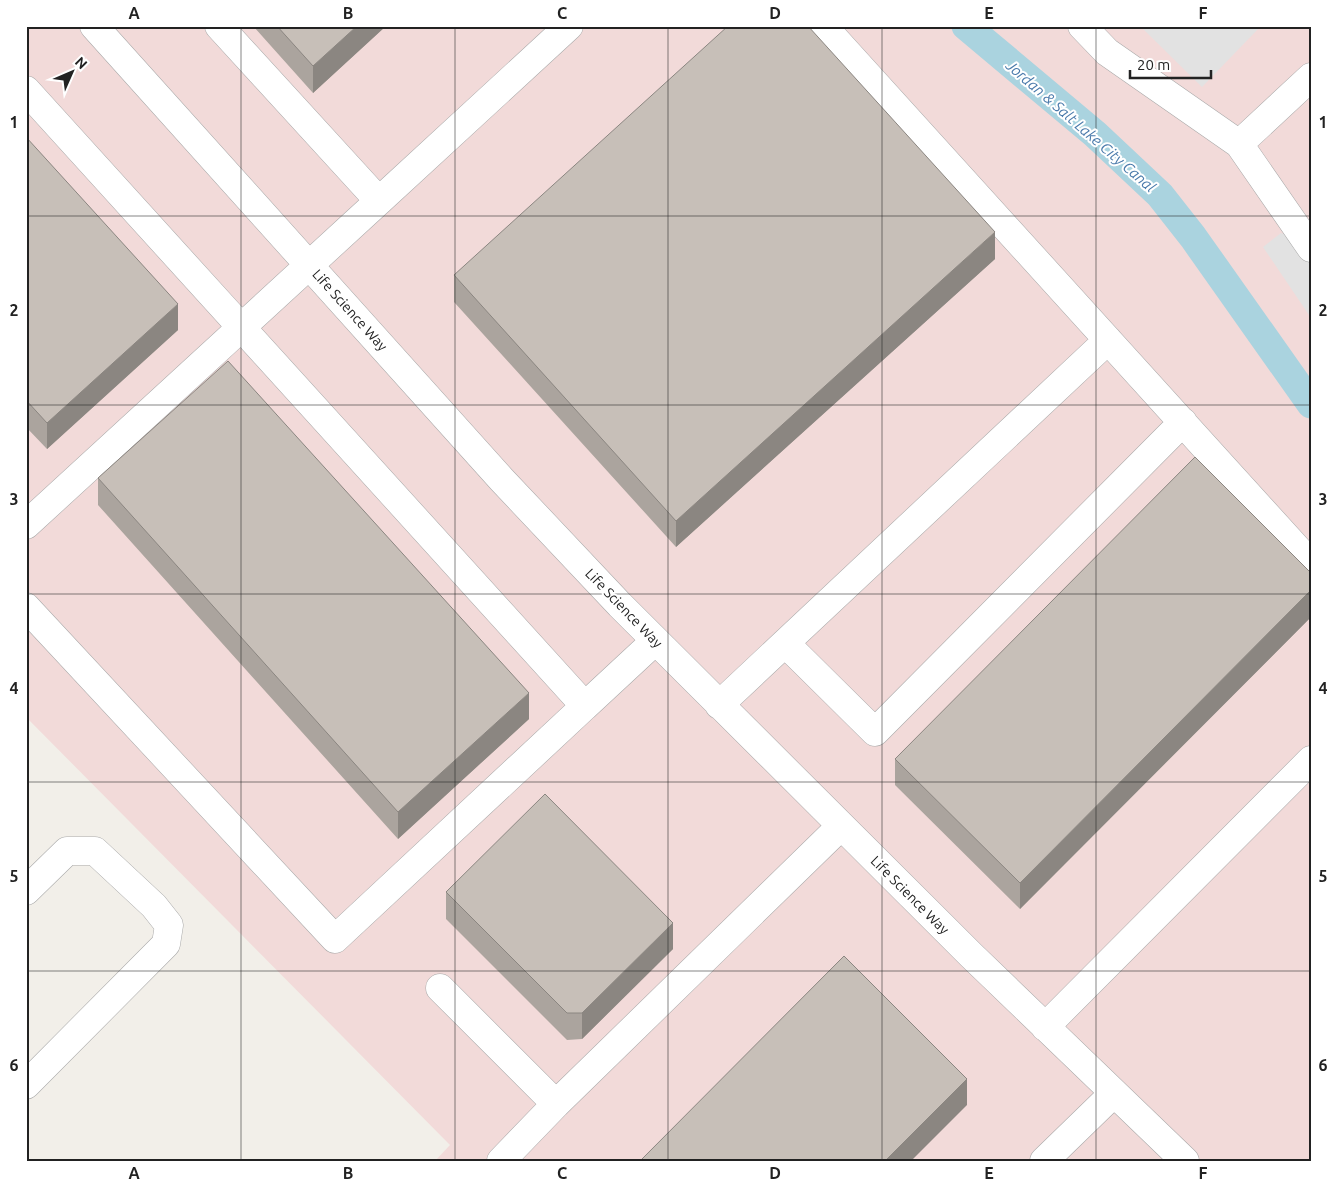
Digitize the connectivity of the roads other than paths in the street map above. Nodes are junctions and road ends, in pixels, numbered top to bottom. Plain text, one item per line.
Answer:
1 (94, 26) edge
2 (219, 26) edge
3 (569, 26) edge
4 (823, 26) edge
5 (1082, 26) edge
6 (1311, 77) edge
7 (26, 90) edge
8 (1239, 144) junction
9 (379, 201) junction
10 (1311, 248) edge
11 (310, 266) junction
12 (242, 327) junction
13 (1108, 340) junction
14 (1183, 422) junction
15 (26, 524) edge
16 (1311, 564) edge
17 (26, 607) edge
18 (656, 641) junction
19 (785, 643) junction
20 (719, 704) junction
21 (585, 706) junction
22 (1311, 760) edge
23 (841, 826) junction
24 (26, 890) edge
25 (440, 988) dead end
26 (1045, 1027) junction
27 (26, 1085) edge
28 (1114, 1093) junction
29 (556, 1104) junction
30 (501, 1161) edge
31 (1044, 1161) edge
32 (1184, 1161) edge

1 - 11 street, Life Science Way
2 - 9 street
3 - 9 street
4 - 13 street
5 - 8 street
6 - 8 street
7 - 12 street
8 - 10 street
9 - 11 street
11 - 12 street
11 - 18 street, Life Science Way
12 - 15 street
12 - 21 street
13 - 14 street
13 - 19 street
14 - 16 street
14 - 19 street
17 - 21 street
18 - 20 street, Life Science Way
18 - 21 street
19 - 20 street
20 - 23 street, Life Science Way
22 - 26 street
23 - 26 street, Life Science Way
23 - 29 street
24 - 27 street
25 - 29 street
26 - 28 street, Life Science Way
28 - 31 street
28 - 32 street, Life Science Way
29 - 30 street

